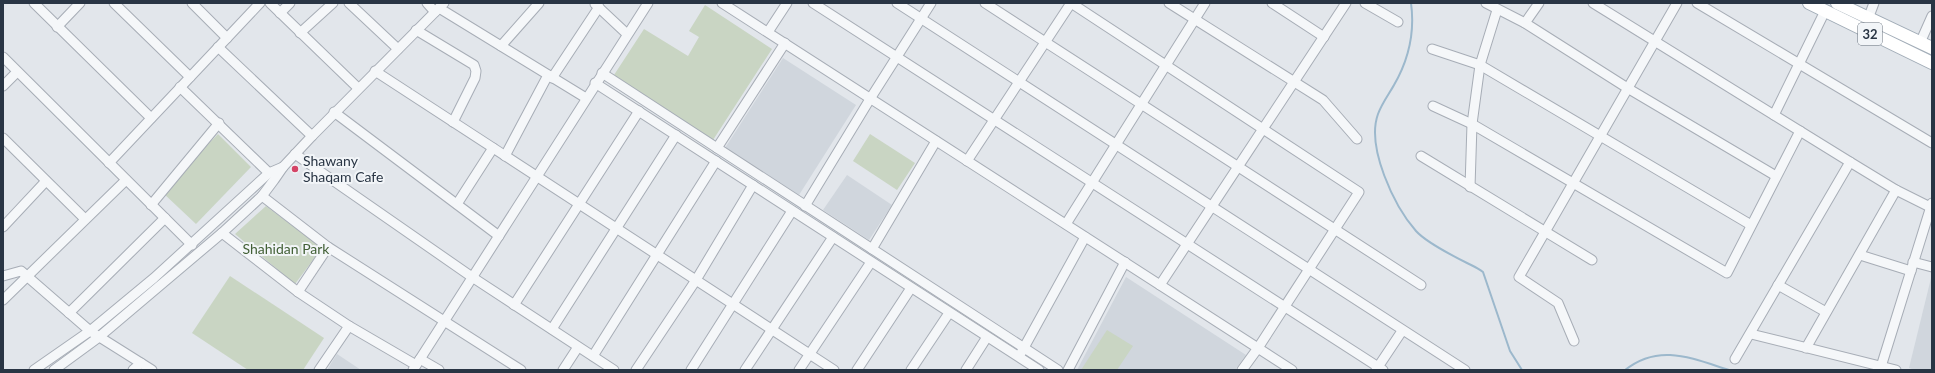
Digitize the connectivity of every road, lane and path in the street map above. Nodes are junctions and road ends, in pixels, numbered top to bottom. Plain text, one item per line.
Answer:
1 (34, 3) edge
2 (80, 3) edge
3 (114, 3) edge
4 (192, 3) edge
5 (260, 3) edge
6 (270, 3) edge
7 (290, 3) edge
8 (333, 3) edge
9 (349, 3) edge
10 (427, 3) edge
11 (539, 3) edge
12 (648, 3) edge
13 (722, 3) edge
14 (787, 3) edge
15 (813, 3) edge
16 (897, 3) edge
17 (931, 3) edge
18 (985, 3) edge
19 (1071, 3) edge
20 (1169, 3) edge
21 (1205, 3) edge
22 (1272, 3) edge
23 (1346, 3) edge
24 (1365, 3) edge
25 (1486, 3) edge
26 (1539, 3) edge
27 (1593, 3) edge
28 (1677, 3) edge
29 (1697, 3) edge
30 (1809, 3) edge
31 (1837, 3) edge
32 (1874, 3) edge
33 (596, 5) edge
34 (439, 8) edge
35 (1497, 10) junction
36 (1825, 11) junction
37 (280, 13) junction
38 (1932, 16) edge
39 (922, 19) junction
40 (1194, 19) junction
41 (1868, 19) junction
42 (1398, 22) dead end
43 (1525, 23) junction
44 (57, 27) junction
45 (416, 30) junction
46 (768, 32) junction
47 (300, 33) junction
48 (627, 34) junction
49 (1324, 37) junction
50 (227, 38) junction
51 (1046, 42) junction
52 (1656, 42) junction
53 (1920, 42) junction
54 (785, 43) junction
55 (501, 46) junction
56 (218, 47) junction
57 (1932, 48) edge
58 (398, 49) junction
59 (1432, 49) dead end
60 (3, 57) edge
61 (897, 58) junction
62 (1932, 63) edge
63 (1166, 65) junction
64 (1480, 65) junction
65 (1798, 65) junction
66 (375, 71) junction
67 (18, 72) junction
68 (602, 73) junction
69 (550, 76) junction
70 (190, 77) junction
71 (1020, 81) junction
72 (1294, 82) junction
73 (595, 83) junction
74 (3, 86) edge
75 (180, 87) junction
76 (358, 88) junction
77 (1629, 89) junction
78 (586, 98) junction
79 (870, 98) junction
80 (1141, 104) junction
81 (1433, 106) dead end
82 (639, 111) junction
83 (334, 112) junction
84 (1774, 115) junction
85 (151, 118) junction
86 (994, 120) junction
87 (453, 122) junction
88 (219, 123) junction
89 (1472, 124) junction
90 (1263, 129) junction
91 (1800, 131) junction
92 (676, 135) junction
93 (312, 136) junction
94 (1600, 137) junction
95 (1357, 139) dead end
96 (936, 141) junction
97 (4, 143) edge
98 (1932, 143) edge
99 (1116, 144) junction
100 (493, 148) junction
101 (717, 148) junction
102 (295, 154) junction
103 (505, 156) junction
104 (1421, 156) dead end
105 (716, 161) junction
106 (967, 161) junction
107 (1850, 162) junction
108 (109, 163) junction
109 (283, 167) junction
110 (1238, 167) junction
111 (269, 173) junction
112 (1776, 176) junction
113 (538, 177) junction
114 (126, 180) junction
115 (46, 181) junction
116 (1092, 183) junction
117 (1573, 184) junction
118 (753, 185) junction
119 (1470, 187) junction
120 (1896, 190) junction
121 (262, 196) junction
122 (457, 204) junction
123 (579, 204) junction
124 (151, 205) junction
125 (805, 206) junction
126 (1212, 206) junction
127 (1931, 206) edge
128 (792, 211) junction
129 (165, 218) junction
130 (85, 219) junction
131 (1066, 224) junction
132 (1751, 225) junction
133 (3, 227) edge
134 (616, 228) junction
135 (1335, 230) junction
136 (1545, 232) junction
137 (222, 233) junction
138 (499, 236) junction
139 (833, 237) junction
140 (1085, 237) junction
141 (1188, 244) junction
142 (192, 245) junction
143 (328, 247) junction
144 (872, 249) junction
145 (657, 254) junction
146 (1860, 255) junction
147 (1592, 260) dead end
148 (871, 262) junction
149 (1125, 262) junction
150 (1912, 266) junction
151 (1932, 267) edge
152 (1310, 270) junction
153 (3, 276) edge
154 (27, 276) junction
155 (472, 277) junction
156 (696, 280) junction
157 (1160, 285) junction
158 (1421, 285) dead end
159 (1778, 285) junction
160 (911, 288) junction
161 (298, 292) junction
162 (3, 300) edge
163 (733, 304) junction
164 (514, 305) junction
165 (1285, 307) junction
166 (1826, 312) junction
167 (69, 313) junction
168 (949, 313) junction
169 (974, 316) junction
170 (445, 321) junction
171 (968, 325) junction
172 (349, 326) junction
173 (552, 329) junction
174 (772, 329) junction
175 (90, 331) junction
176 (1402, 331) junction
177 (1751, 334) junction
178 (100, 337) junction
179 (987, 337) junction
180 (1574, 341) dead end
181 (578, 347) junction
182 (1024, 348) junction
183 (1258, 348) junction
184 (1806, 348) junction
185 (809, 354) junction
186 (1034, 355) junction
187 (593, 356) junction
188 (1018, 357) junction
189 (1735, 359) dead end
190 (141, 363) junction
191 (416, 365) edge
192 (1027, 367) edge
193 (1881, 368) edge
194 (1379, 369) edge
195 (34, 370) edge
196 (54, 370) edge
197 (133, 370) edge
198 (152, 370) edge
199 (319, 370) edge
200 (439, 370) edge
201 (521, 370) edge
202 (563, 370) edge
203 (614, 370) edge
204 (636, 370) edge
205 (691, 370) edge
206 (745, 370) edge
207 (799, 370) edge
208 (834, 370) edge
209 (857, 370) edge
210 (911, 370) edge
211 (966, 370) edge
212 (1039, 370) edge
213 (1058, 370) edge
214 (1068, 370) edge
215 (1242, 370) edge
216 (1292, 370) edge
217 (1464, 370) edge
218 (1896, 370) edge

1 - 44 street
2 - 44 street
3 - 70 street
4 - 50 street
5 - 50 street
6 - 37 street
7 - 37 street
8 - 47 street
9 - 58 street
10 - 34 street
11 - 55 street
12 - 48 street
13 - 46 street
14 - 46 street
15 - 61 street
16 - 39 street
17 - 39 street
18 - 51 street
19 - 51 street
19 - 63 street
20 - 40 street
21 - 40 street
22 - 49 street
23 - 49 street
24 - 42 street
25 - 35 street
26 - 43 street
27 - 52 street
28 - 52 street
29 - 65 street
30 - 36 main road, 32
31 - 41 main road, 32
32 - 41 street
33 - 48 street
33 - 69 street
34 - 45 street
34 - 55 street
35 - 43 street
35 - 64 street
36 - 62 main road, 32
36 - 65 street
37 - 47 street
38 - 53 street
39 - 61 street
39 - 71 street
40 - 63 street
40 - 72 street
41 - 53 main road, 32
43 - 77 street
44 - 85 street
45 - 58 street
45 - 87 street
46 - 54 street
47 - 76 street
48 - 68 street
49 - 72 street
50 - 56 street
51 - 71 street
51 - 80 street
52 - 77 street
52 - 84 street
53 - 57 main road, 32
54 - 79 street
54 - 101 street
55 - 69 street
56 - 70 street
56 - 93 street
58 - 66 street
59 - 64 street
60 - 67 street
61 - 79 street
61 - 86 street
63 - 80 street
63 - 90 street
64 - 89 street
64 - 94 street
65 - 84 street
65 - 98 street
66 - 76 street
66 - 87 street
67 - 74 street
67 - 108 street
68 - 73 street
68 - 101 street
69 - 78 street
69 - 103 street
70 - 75 street
71 - 86 street
71 - 99 street
72 - 90 street
72 - 95 street
73 - 78 street
73 - 82 street
75 - 85 street
75 - 88 street
76 - 83 street
77 - 94 street
77 - 112 street
78 - 113 street
79 - 96 street
79 - 125 street
80 - 99 street
80 - 110 street
81 - 89 street
82 - 92 street
82 - 123 street
83 - 93 street
83 - 122 street
84 - 91 street
85 - 108 street
86 - 106 street
86 - 116 street
87 - 100 street
88 - 111 street
88 - 124 street
89 - 117 street
89 - 119 street
90 - 110 street
90 - 135 street
91 - 107 street
91 - 112 street
92 - 105 street
92 - 134 street
93 - 102 street
94 - 117 street
94 - 132 street
96 - 106 street
96 - 144 street
97 - 115 street
99 - 116 street
99 - 126 street
100 - 103 street
100 - 122 street
101 - 125 street
102 - 109 street
102 - 155 street
103 - 113 street
104 - 119 street
105 - 118 street
105 - 145 street
106 - 131 street
107 - 120 street
107 - 159 street
108 - 114 street
109 - 111 street
109 - 121 street
110 - 126 street
110 - 135 street
111 - 142 street
112 - 132 street
113 - 123 street
113 - 138 street
114 - 124 street
114 - 130 street
115 - 130 street
115 - 133 street
116 - 131 street
116 - 141 street
117 - 132 street
117 - 136 street
118 - 128 street
118 - 156 street
119 - 136 street
120 - 127 street
120 - 146 street
121 - 137 street
121 - 143 street
122 - 138 street
123 - 134 street
123 - 164 street
124 - 129 street
125 - 144 street
126 - 141 street
126 - 152 street
127 - 150 street
128 - 139 street
128 - 163 street
129 - 142 street
129 - 167 street
130 - 154 street
131 - 140 street
134 - 145 street
134 - 173 street
135 - 152 street
135 - 158 street
136 - 147 street
136 - 180 street
137 - 161 street
137 - 178 street
138 - 155 street
139 - 148 street
139 - 174 street
140 - 149 street
140 - 182 street
141 - 157 street
141 - 165 street
142 - 175 street
143 - 161 street
143 - 170 street
144 - 169 street
145 - 156 street
145 - 187 street
146 - 150 street
146 - 166 street
148 - 160 street
148 - 185 street
149 - 157 street
149 - 214 street
150 - 151 street
150 - 193 street
152 - 165 street
152 - 176 street
153 - 154 street
154 - 162 street
154 - 167 street
155 - 164 street
155 - 170 street
156 - 163 street
156 - 204 street
157 - 183 street
159 - 166 street
159 - 177 street
160 - 168 street
160 - 209 street
161 - 172 street
163 - 174 street
163 - 205 street
164 - 173 street
165 - 183 street
165 - 194 street
166 - 184 street
167 - 175 street
168 - 171 street
168 - 210 street
169 - 171 street
169 - 182 street
170 - 191 street
170 - 201 street
171 - 179 street
172 - 191 street
172 - 199 street
173 - 181 street
174 - 185 street
174 - 206 street
175 - 178 street
175 - 195 street
176 - 194 street
176 - 217 street
177 - 184 street
177 - 189 street
178 - 190 street
178 - 196 street
179 - 188 street
179 - 211 street
181 - 187 street
181 - 202 street
182 - 186 street
182 - 188 street
183 - 215 street
183 - 216 street
184 - 193 street
185 - 207 street
185 - 208 street
186 - 192 street
186 - 213 street
187 - 203 street
188 - 192 street
190 - 197 street
190 - 198 street
191 - 200 street
192 - 212 street
193 - 218 street

